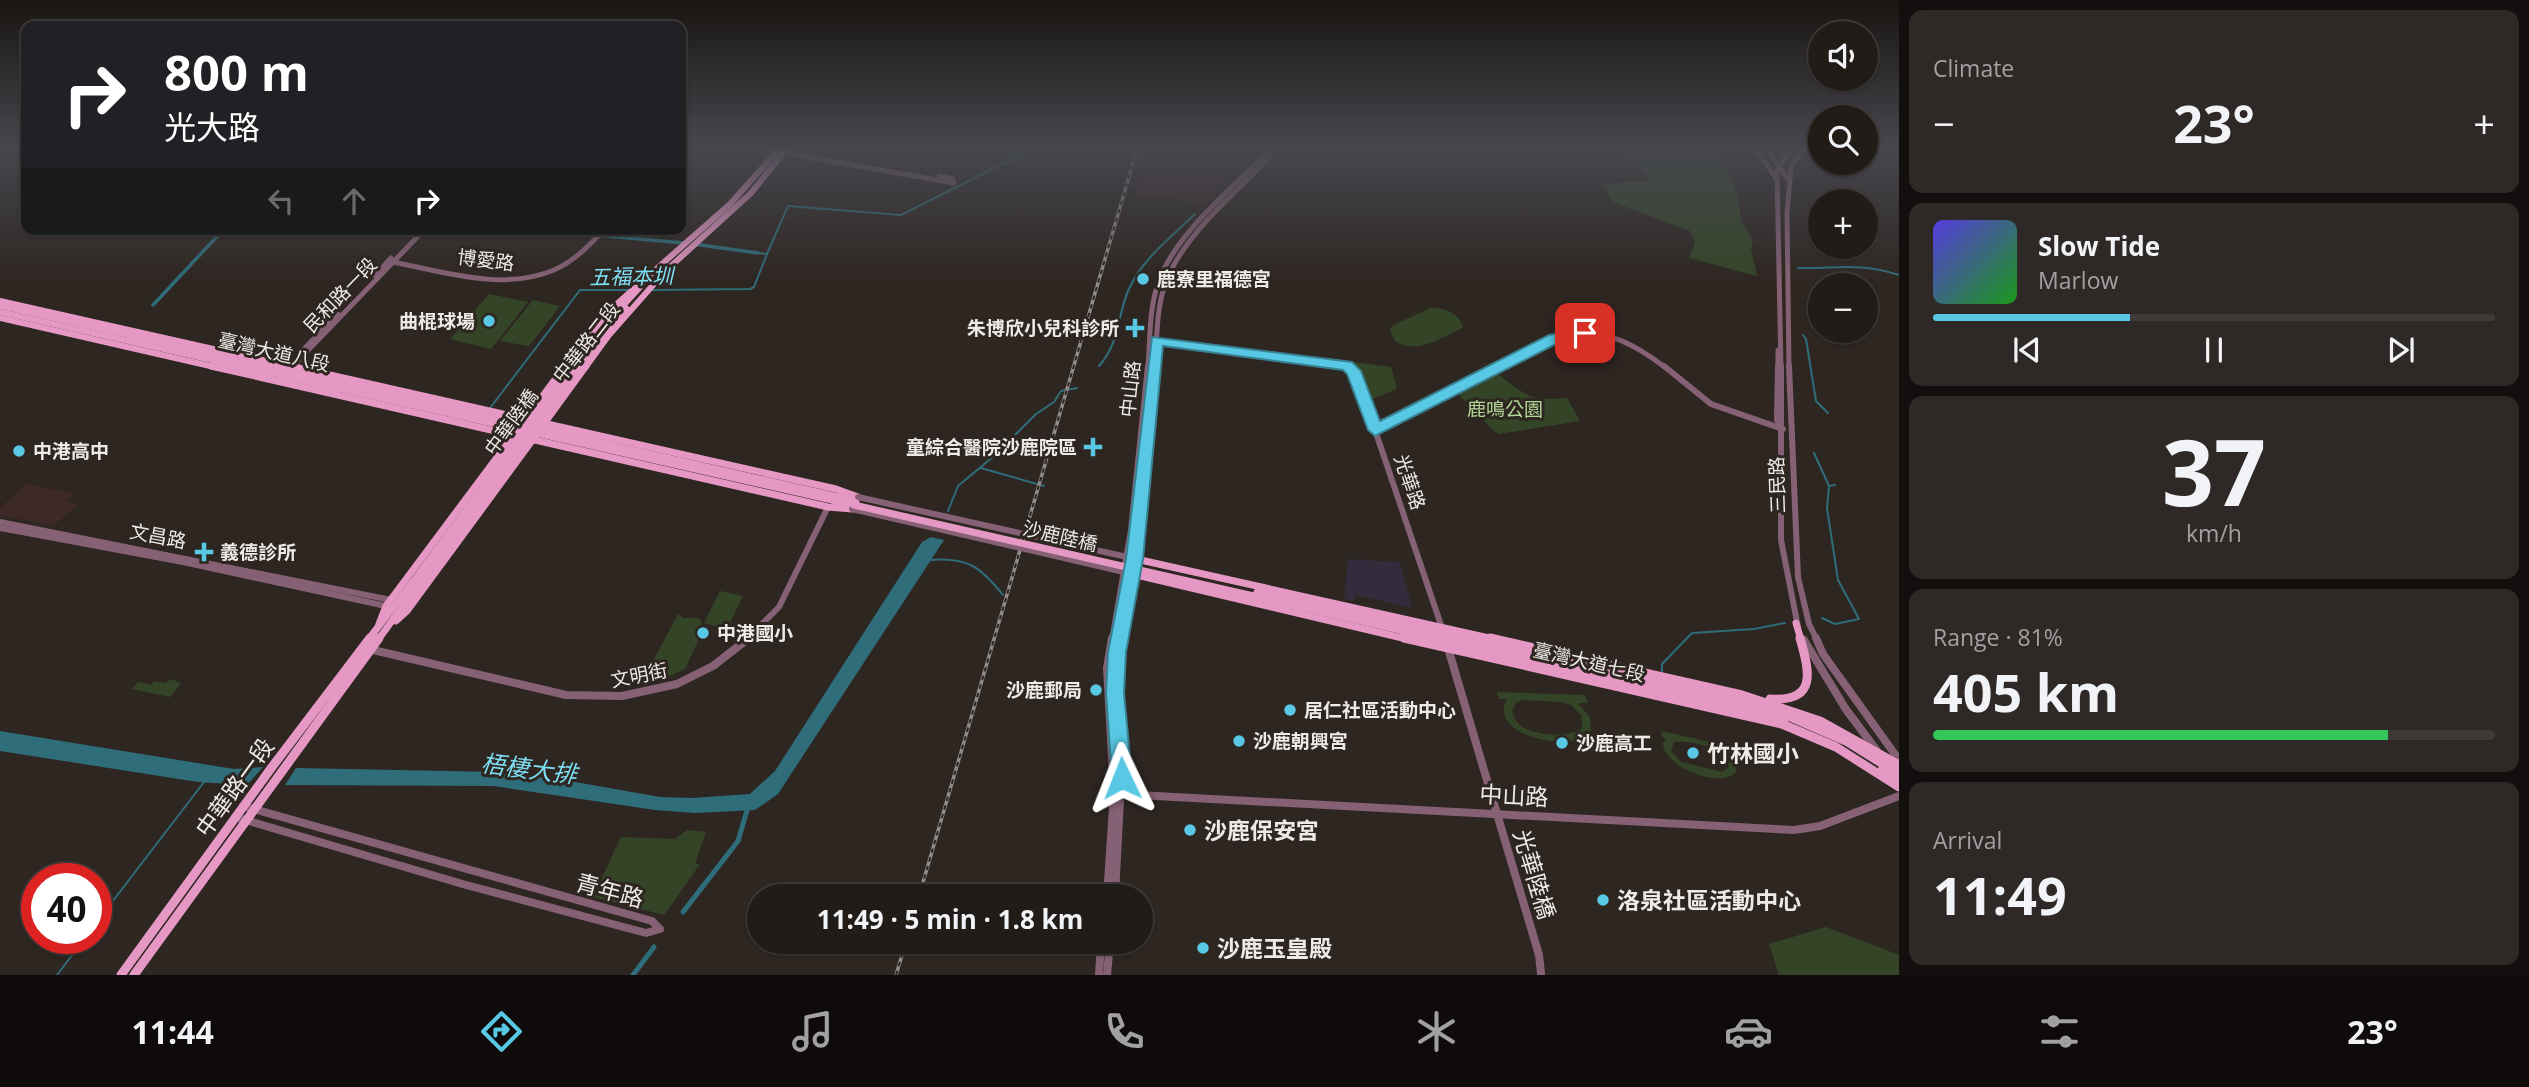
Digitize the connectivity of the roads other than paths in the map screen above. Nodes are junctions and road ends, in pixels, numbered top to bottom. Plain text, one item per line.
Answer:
1 (745, 192) edge
2 (752, 192) edge
3 (1232, 192) edge
4 (1237, 192) edge
5 (1776, 192) edge
6 (1788, 192) edge
7 (414, 235) edge
8 (419, 235) edge
9 (600, 235) edge
10 (391, 261) junction
11 (652, 273) junction
12 (661, 275) junction
13 (645, 286) junction
14 (0, 301) edge
15 (0, 306) edge
16 (1778, 307) junction
17 (1788, 309) junction
18 (0, 312) edge
19 (0, 318) edge
20 (1154, 340) junction
21 (283, 373) junction
22 (520, 427) junction
23 (1782, 429) junction
24 (1375, 430) junction
25 (1791, 430) junction
26 (538, 431) junction
27 (831, 501) junction
28 (855, 503) junction
29 (1782, 506) junction
30 (1793, 509) junction
31 (0, 522) edge
32 (0, 528) edge
33 (1131, 558) junction
34 (1128, 573) junction
35 (415, 584) junction
36 (1258, 594) junction
37 (1791, 598) junction
38 (1803, 600) junction
39 (389, 603) junction
40 (1797, 623) junction
41 (379, 624) junction
42 (390, 626) junction
43 (1445, 638) junction
44 (373, 650) junction
45 (1742, 695) junction
46 (1880, 755) junction
47 (1899, 763) edge
48 (1888, 767) junction
49 (1899, 781) edge
50 (1489, 787) joint
51 (1118, 794) junction
52 (1899, 796) edge
53 (248, 807) junction
54 (240, 818) junction
55 (1108, 884) edge
56 (1115, 884) edge
57 (1100, 954) edge
58 (1109, 954) edge
59 (1541, 974) edge
60 (121, 975) edge
61 (134, 975) edge
62 (1098, 975) edge
63 (1107, 975) edge

1 - 11 main road, 中華路二段
2 - 12 main road, 中華路二段
3 - 20 street, 中山路
4 - 20 street, 中山路
5 - 16 street, 三民路
6 - 17 street, 三民路
7 - 10 street, 民和路一段
8 - 10 street, 民和路一段
9 - 10 street, 博愛路
10 - 21 street, 民和路一段
11 - 13 main road, 中華路二段
11 - 22 main road, 中華路二段
12 - 13 main road, 中華路二段
12 - 26 main road, 中華路二段
13 - 35 main road, 中華陸橋, bridge
14 - 21 main road, 臺灣大道八段
15 - 21 main road, 臺灣大道八段
16 - 17 street
16 - 23 street, 三民路
17 - 25 street, 三民路
18 - 21 main road, 臺灣大道八段
19 - 21 main road, 臺灣大道八段
20 - 24 street, 光華路
20 - 33 street, 中山路
21 - 22 main road, 臺灣大道八段
21 - 22 main road, 臺灣大道八段
22 - 26 main road, 臺灣大道八段
22 - 26 main road, 臺灣大道八段
22 - 39 main road, 中華路一段
23 - 24 street
23 - 25 street
23 - 29 street, 三民路
24 - 43 street, 光華路
25 - 30 street, 三民路
26 - 27 main road, 臺灣大道八段
26 - 27 main road, 臺灣大道八段
26 - 28 main road, 臺灣大道八段
26 - 42 main road, 中華路一段
27 - 28 main road, 臺灣大道八段
27 - 28 main road, 臺灣大道八段
27 - 44 street, 文明街
28 - 33 street, bridge
28 - 34 street, bridge
28 - 36 main road, 沙鹿陸橋, bridge
29 - 30 street
29 - 37 street, 三民路
30 - 38 street, 三民路
31 - 39 street, 文昌路
32 - 39 street, 文昌路
33 - 34 street, 中山路
33 - 36 main road, 臺灣大道七段
34 - 36 main road, 臺灣大道七段
34 - 51 street, 中山路
35 - 41 main road, 中華路一段
35 - 42 main road, 中華路一段
36 - 43 main road, 臺灣大道七段
36 - 43 main road, 臺灣大道七段
36 - 43 main road, 臺灣大道七段
37 - 38 street
37 - 40 street, 三民路
38 - 47 street, 三民路
39 - 41 main road, 中華路一段
40 - 45 main road
40 - 46 street, 三民路
41 - 53 main road, 中華路一段
42 - 44 main road, 中華路一段
43 - 45 main road, 臺灣大道七段
43 - 48 main road, 臺灣大道七段
43 - 49 main road, 臺灣大道七段
43 - 50 street, 光華路
44 - 53 main road, 中華路一段
45 - 46 main road, 臺灣大道七段
46 - 47 main road, 臺灣大道七段
46 - 48 street, 三民路
48 - 49 main road, 臺灣大道七段
50 - 59 street, 光華陸橋, bridge
51 - 52 street, 中山路
51 - 55 street
51 - 56 street
53 - 54 main road, 中華路一段
53 - 54 street, 青年路
54 - 60 main road, 中華路一段
54 - 61 main road, 中華路一段
57 - 62 street
58 - 63 street

